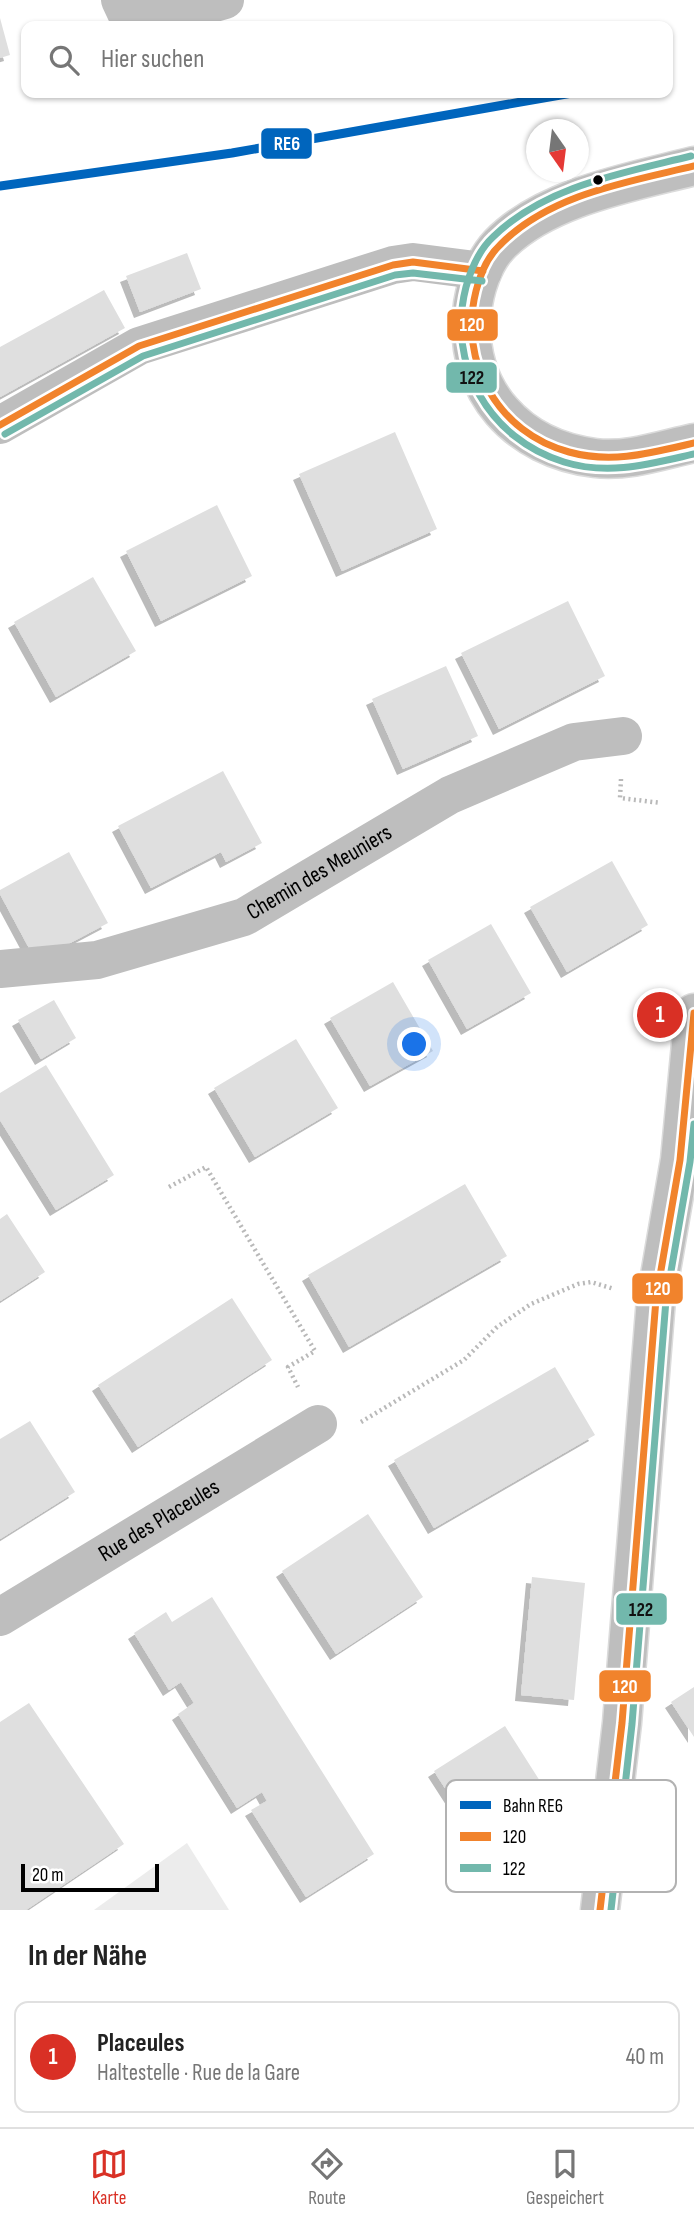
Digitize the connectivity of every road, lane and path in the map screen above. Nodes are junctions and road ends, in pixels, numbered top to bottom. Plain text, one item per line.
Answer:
1 (225, 0) edge
2 (124, 8) edge
3 (694, 166) edge
4 (483, 271) junction
5 (0, 425) edge
6 (694, 443) edge
7 (623, 736) dead end
8 (620, 798) dead end
9 (662, 803) dead end
10 (0, 969) edge
11 (694, 1013) edge
12 (169, 1187) dead end
13 (615, 1289) dead end
14 (318, 1424) junction
15 (0, 1617) edge
16 (615, 1780) edge
17 (602, 1892) edge
18 (600, 1910) edge

1 - 2 street
3 - 4 street
4 - 5 street
4 - 6 street
7 - 10 street, Chemin des Meuniers
8 - 9 path
11 - 16 street
12 - 14 path
13 - 14 path
14 - 15 street, Rue des Placeules
17 - 18 street

